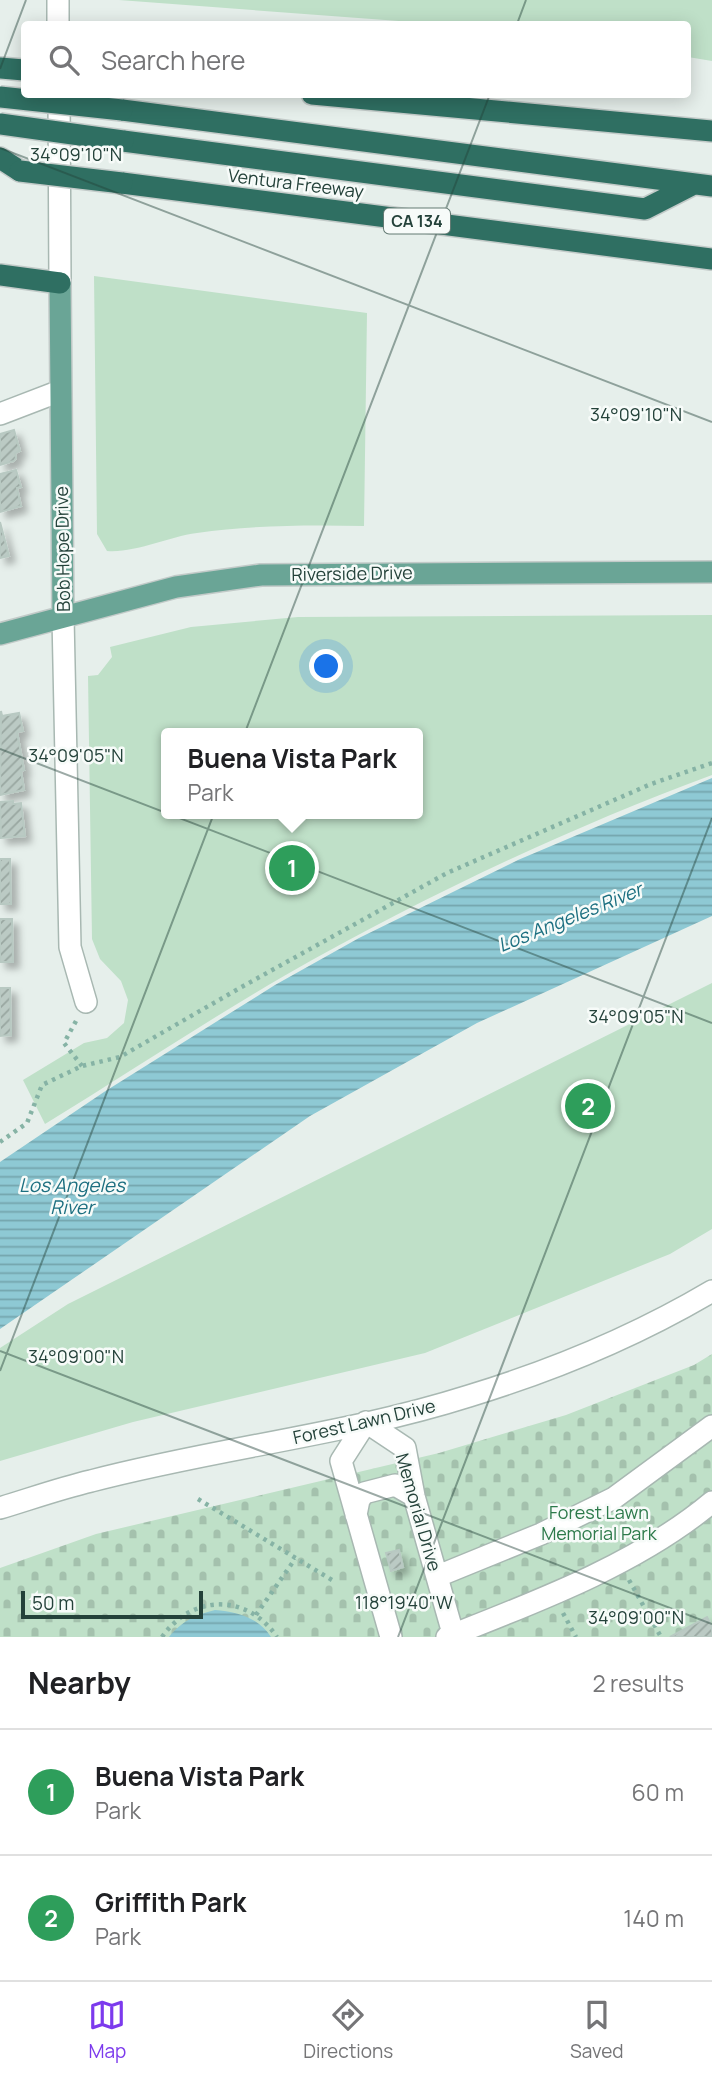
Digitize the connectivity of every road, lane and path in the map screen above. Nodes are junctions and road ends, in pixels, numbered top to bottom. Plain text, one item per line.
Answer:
1 (58, 0) edge
2 (58, 21) edge
3 (0, 68) edge
4 (21, 70) edge
5 (0, 97) edge
6 (59, 98) edge
7 (355, 98) edge
8 (0, 124) edge
9 (712, 131) edge
10 (0, 158) edge
11 (10, 169) edge
12 (703, 185) edge
13 (712, 258) edge
14 (0, 275) edge
15 (61, 283) junction
16 (61, 391) junction
17 (0, 414) edge
18 (712, 572) edge
19 (62, 617) junction
20 (0, 634) edge
21 (712, 763) edge
22 (86, 1002) joint
23 (82, 1066) junction
24 (0, 1142) edge
25 (712, 1291) edge
26 (366, 1422) junction
27 (712, 1426) edge
28 (414, 1496) junction
29 (198, 1499) dead end
30 (712, 1502) edge
31 (0, 1508) edge
32 (356, 1516) junction
33 (295, 1559) junction
34 (438, 1576) junction
35 (332, 1580) dead end
36 (640, 1600) dead end
37 (256, 1615) junction
38 (451, 1636) edge
39 (163, 1637) edge
40 (277, 1637) edge
41 (391, 1637) edge
42 (662, 1637) edge

1 - 2 street
3 - 4 highway
5 - 12 highway, bridge
6 - 15 street, Bob Hope Drive
7 - 9 highway
8 - 12 highway, bridge
10 - 11 highway
11 - 13 highway, Ventura Freeway / CA 134, bridge
14 - 15 highway
15 - 16 main road, Bob Hope Drive
16 - 17 street
16 - 19 main road, Bob Hope Drive
18 - 19 main road, Riverside Drive
19 - 20 main road, Riverside Drive
19 - 22 street, Bob Hope Drive
21 - 23 path
22 - 23 path
23 - 24 path
25 - 26 street, Forest Lawn Drive
26 - 28 street, Memorial Drive
26 - 31 street, Forest Lawn Drive
26 - 32 street
27 - 34 street
28 - 32 street
28 - 34 street, Memorial Drive
29 - 33 path
30 - 38 street
32 - 41 street
33 - 35 path
33 - 37 path
34 - 38 street, Memorial Drive
36 - 42 path
37 - 39 path
37 - 40 path

